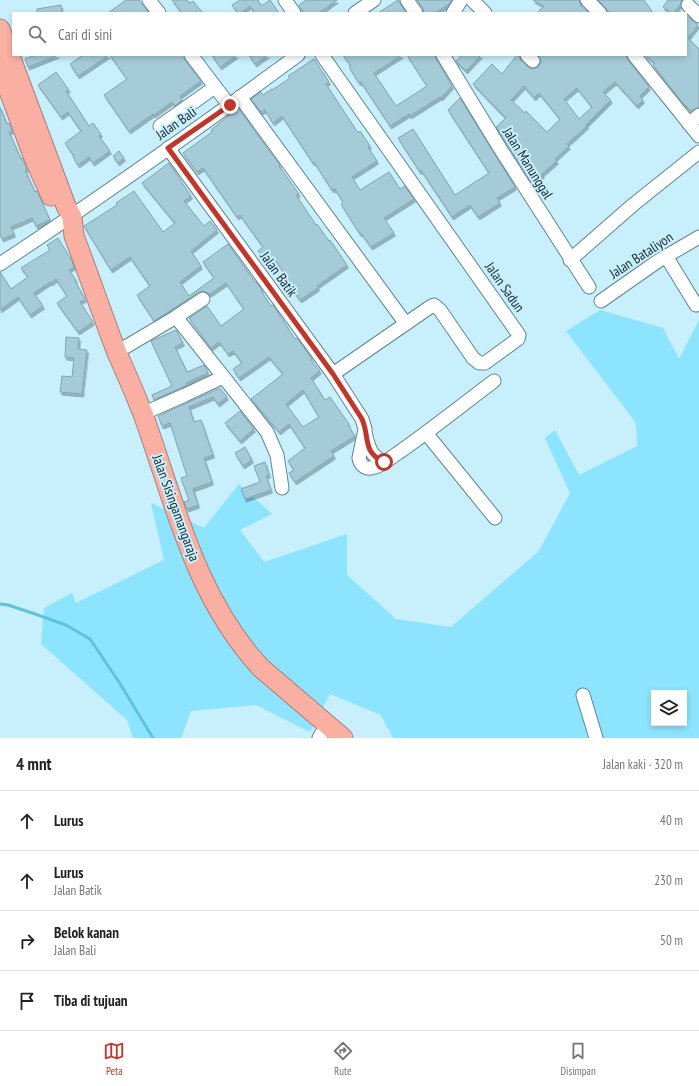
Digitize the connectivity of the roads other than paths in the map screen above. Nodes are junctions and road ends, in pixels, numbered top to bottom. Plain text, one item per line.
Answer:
1 (149, 0) edge
2 (285, 0) edge
3 (374, 0) edge
4 (407, 0) edge
5 (461, 0) edge
6 (472, 0) edge
7 (587, 0) edge
8 (688, 4) dead end
9 (158, 12) edge
10 (293, 12) edge
11 (356, 12) edge
12 (415, 12) edge
13 (453, 12) edge
14 (484, 12) edge
15 (599, 12) edge
16 (699, 16) edge
17 (0, 29) edge
18 (192, 56) edge
19 (297, 56) edge
20 (323, 56) edge
21 (444, 56) edge
22 (635, 56) edge
23 (0, 67) edge
24 (215, 87) junction
25 (240, 97) junction
26 (230, 105) junction
27 (694, 119) edge
28 (160, 126) dead end
29 (699, 136) edge
30 (168, 148) junction
31 (699, 152) edge
32 (69, 225) junction
33 (699, 237) edge
34 (666, 256) junction
35 (570, 260) junction
36 (0, 264) edge
37 (589, 287) dead end
38 (203, 299) dead end
39 (601, 301) dead end
40 (696, 305) dead end
41 (176, 317) junction
42 (406, 324) junction
43 (117, 352) junction
44 (333, 374) junction
45 (223, 377) junction
46 (494, 380) dead end
47 (142, 414) junction
48 (426, 433) junction
49 (282, 488) dead end
50 (495, 518) dead end
51 (583, 695) dead end
52 (323, 731) edge
53 (343, 738) edge
54 (596, 738) edge

1 - 9 street
2 - 10 street
3 - 11 street
4 - 12 street
5 - 13 street
6 - 14 street
7 - 15 street
8 - 16 street
17 - 32 highway
18 - 24 street
19 - 25 street, Jalan Bali
20 - 42 street, Jalan Sadun
21 - 35 street, Jalan Manunggal
22 - 27 street
23 - 32 highway
24 - 26 street
24 - 28 street
25 - 26 street, Jalan Bali
25 - 42 street
26 - 30 street, Jalan Bali
27 - 29 street
30 - 32 street, Jalan Bali
30 - 44 street, Jalan Batik
31 - 35 street
32 - 36 street, Jalan Bali
32 - 43 highway, Jalan Sisingamangaraja
33 - 34 street, Jalan Bataliyon
34 - 39 street, Jalan Bataliyon
34 - 40 street
35 - 37 street, Jalan Manunggal
38 - 41 street
41 - 43 street
41 - 45 street
42 - 44 street, Jalan Sadun
43 - 47 highway, Jalan Sisingamangaraja
44 - 48 street, Jalan Batik
45 - 47 street
45 - 49 street
46 - 48 street
47 - 52 highway, Jalan Sisingamangaraja
48 - 50 street
51 - 54 street
52 - 53 highway, Jalan Sisingamangaraja

